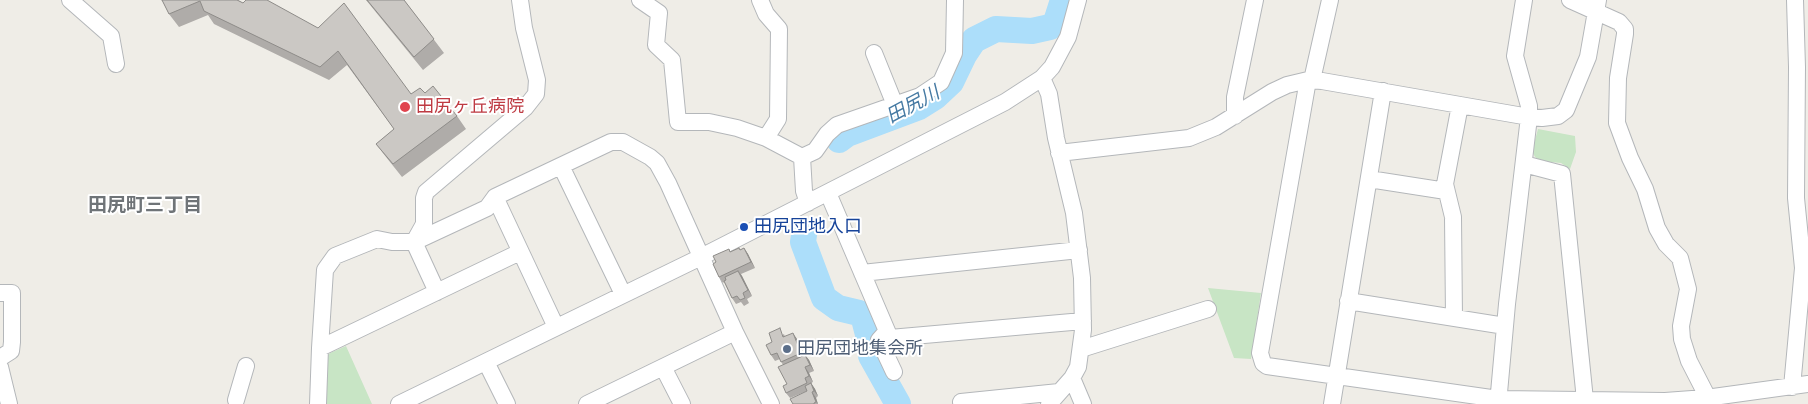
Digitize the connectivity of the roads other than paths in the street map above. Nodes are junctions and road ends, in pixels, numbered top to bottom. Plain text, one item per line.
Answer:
1 (70, 0) edge
2 (520, 0) edge
3 (640, 0) edge
4 (760, 0) edge
5 (955, 0) edge
6 (1078, 0) edge
7 (1255, 0) edge
8 (1330, 0) edge
9 (1524, 0) edge
10 (1570, 0) edge
11 (1795, 0) edge
12 (1597, 6) edge
13 (874, 53) dead end
14 (116, 64) dead end
15 (1042, 78) junction
16 (1310, 80) junction
17 (1383, 91) junction
18 (895, 105) junction
19 (1460, 105) junction
20 (1802, 108) edge
21 (1235, 116) junction
22 (1529, 117) junction
23 (766, 138) junction
24 (1059, 153) junction
25 (802, 156) junction
26 (1524, 164) junction
27 (561, 166) junction
28 (1368, 179) junction
29 (1446, 191) junction
30 (828, 193) junction
31 (495, 197) junction
32 (808, 203) junction
33 (414, 242) junction
34 (1079, 250) junction
35 (520, 252) junction
36 (701, 257) junction
37 (862, 273) junction
38 (437, 292) junction
39 (0, 294) edge
40 (623, 294) junction
41 (1348, 301) junction
42 (1208, 309) dead end
43 (1454, 318) junction
44 (1083, 321) junction
45 (1505, 326) junction
46 (556, 327) junction
47 (887, 331) junction
48 (736, 332) junction
49 (320, 348) junction
50 (1080, 349) junction
51 (0, 358) edge
52 (486, 362) junction
53 (246, 366) dead end
54 (0, 367) edge
55 (664, 367) junction
56 (894, 372) dead end
57 (1336, 376) junction
58 (1072, 378) junction
59 (1800, 385) edge
60 (1054, 398) edge
61 (1585, 400) junction
62 (1703, 400) edge
63 (1498, 401) edge
64 (231, 403) edge
65 (592, 403) edge
66 (9, 404) edge
67 (318, 404) edge
68 (399, 404) edge
69 (507, 404) edge
70 (682, 404) edge
71 (772, 404) edge
72 (962, 404) edge
73 (1083, 404) edge
74 (1332, 404) edge

1 - 14 street
2 - 33 street
3 - 23 street
4 - 23 street
5 - 18 street
6 - 15 street
7 - 21 street
8 - 16 street
9 - 22 street
10 - 12 street
11 - 20 street
12 - 22 street
12 - 62 street
13 - 18 street
15 - 24 street
15 - 30 street
16 - 17 street
16 - 21 street
16 - 57 street
17 - 19 street
17 - 28 street
18 - 25 street
19 - 22 street
19 - 29 street
20 - 59 street
21 - 24 street
22 - 26 street
23 - 25 street
24 - 34 street
25 - 32 street
26 - 45 street
26 - 61 street
27 - 31 street
27 - 36 street
27 - 40 street
28 - 29 street
28 - 41 street
29 - 43 street
30 - 32 street
30 - 37 street
31 - 33 street
31 - 35 street
32 - 36 street
33 - 38 street
33 - 49 street
34 - 37 street
34 - 44 street
35 - 38 street
35 - 46 street
36 - 40 street
36 - 48 street
37 - 47 street
38 - 49 street
39 - 51 street
40 - 46 street
41 - 43 street
41 - 57 street
42 - 50 street
43 - 45 street
44 - 47 street
44 - 50 street
45 - 63 street
46 - 52 street
47 - 56 street
48 - 55 street
48 - 71 street
49 - 67 street
50 - 58 street
52 - 68 street
52 - 69 street
53 - 64 street
54 - 66 street
55 - 65 street
55 - 70 street
57 - 63 street
57 - 74 street
58 - 60 street
58 - 73 street
59 - 62 street
60 - 72 street
61 - 62 street
61 - 63 street

